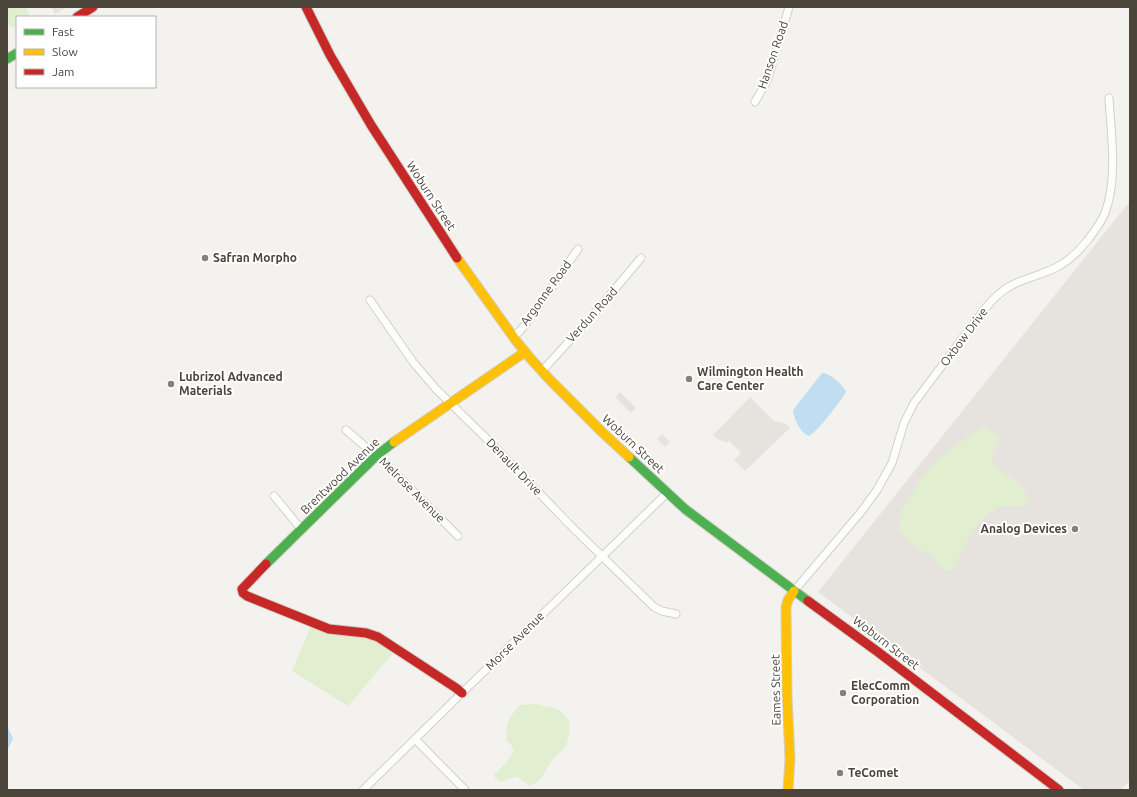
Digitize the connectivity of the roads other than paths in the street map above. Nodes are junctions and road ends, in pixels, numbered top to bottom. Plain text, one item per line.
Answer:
1 (93, 7) edge
2 (306, 7) edge
3 (789, 7) edge
4 (79, 16) edge
5 (16, 54) edge
6 (7, 59) edge
7 (1109, 98) dead end
8 (755, 102) dead end
9 (578, 249) dead end
10 (641, 258) dead end
11 (370, 300) dead end
12 (513, 337) junction
13 (525, 352) junction
14 (542, 371) junction
15 (450, 403) junction
16 (346, 430) dead end
17 (377, 454) junction
18 (667, 493) junction
19 (274, 496) dead end
20 (302, 530) junction
21 (458, 536) dead end
22 (603, 556) junction
23 (794, 591) junction
24 (676, 614) dead end
25 (462, 693) junction
26 (415, 739) junction
27 (363, 790) edge
28 (466, 790) edge
29 (788, 790) edge
30 (1059, 790) edge

1 - 4 main road
2 - 12 main road, Woburn Street
3 - 8 street, Hanson Road
5 - 6 main road
7 - 23 street, Oxbow Drive
9 - 12 street, Argonne Road
10 - 14 street, Verdun Road
11 - 15 street, Denault Drive
12 - 13 main road, Woburn Street
13 - 14 main road, Woburn Street
13 - 15 main road, Brentwood Avenue
14 - 18 main road, Woburn Street
15 - 17 main road, Brentwood Avenue
15 - 22 street, Denault Drive
16 - 17 street, Melrose Avenue
17 - 20 main road, Brentwood Avenue
17 - 21 street, Melrose Avenue
18 - 22 street, Morse Avenue
18 - 23 main road, Woburn Street
19 - 20 street
20 - 25 main road, Brentwood Avenue
22 - 24 street, Denault Drive
22 - 25 street, Morse Avenue
23 - 29 main road, Eames Street
23 - 30 main road, Woburn Street
25 - 26 street, Morse Avenue
26 - 27 street, Morse Avenue
26 - 28 street

